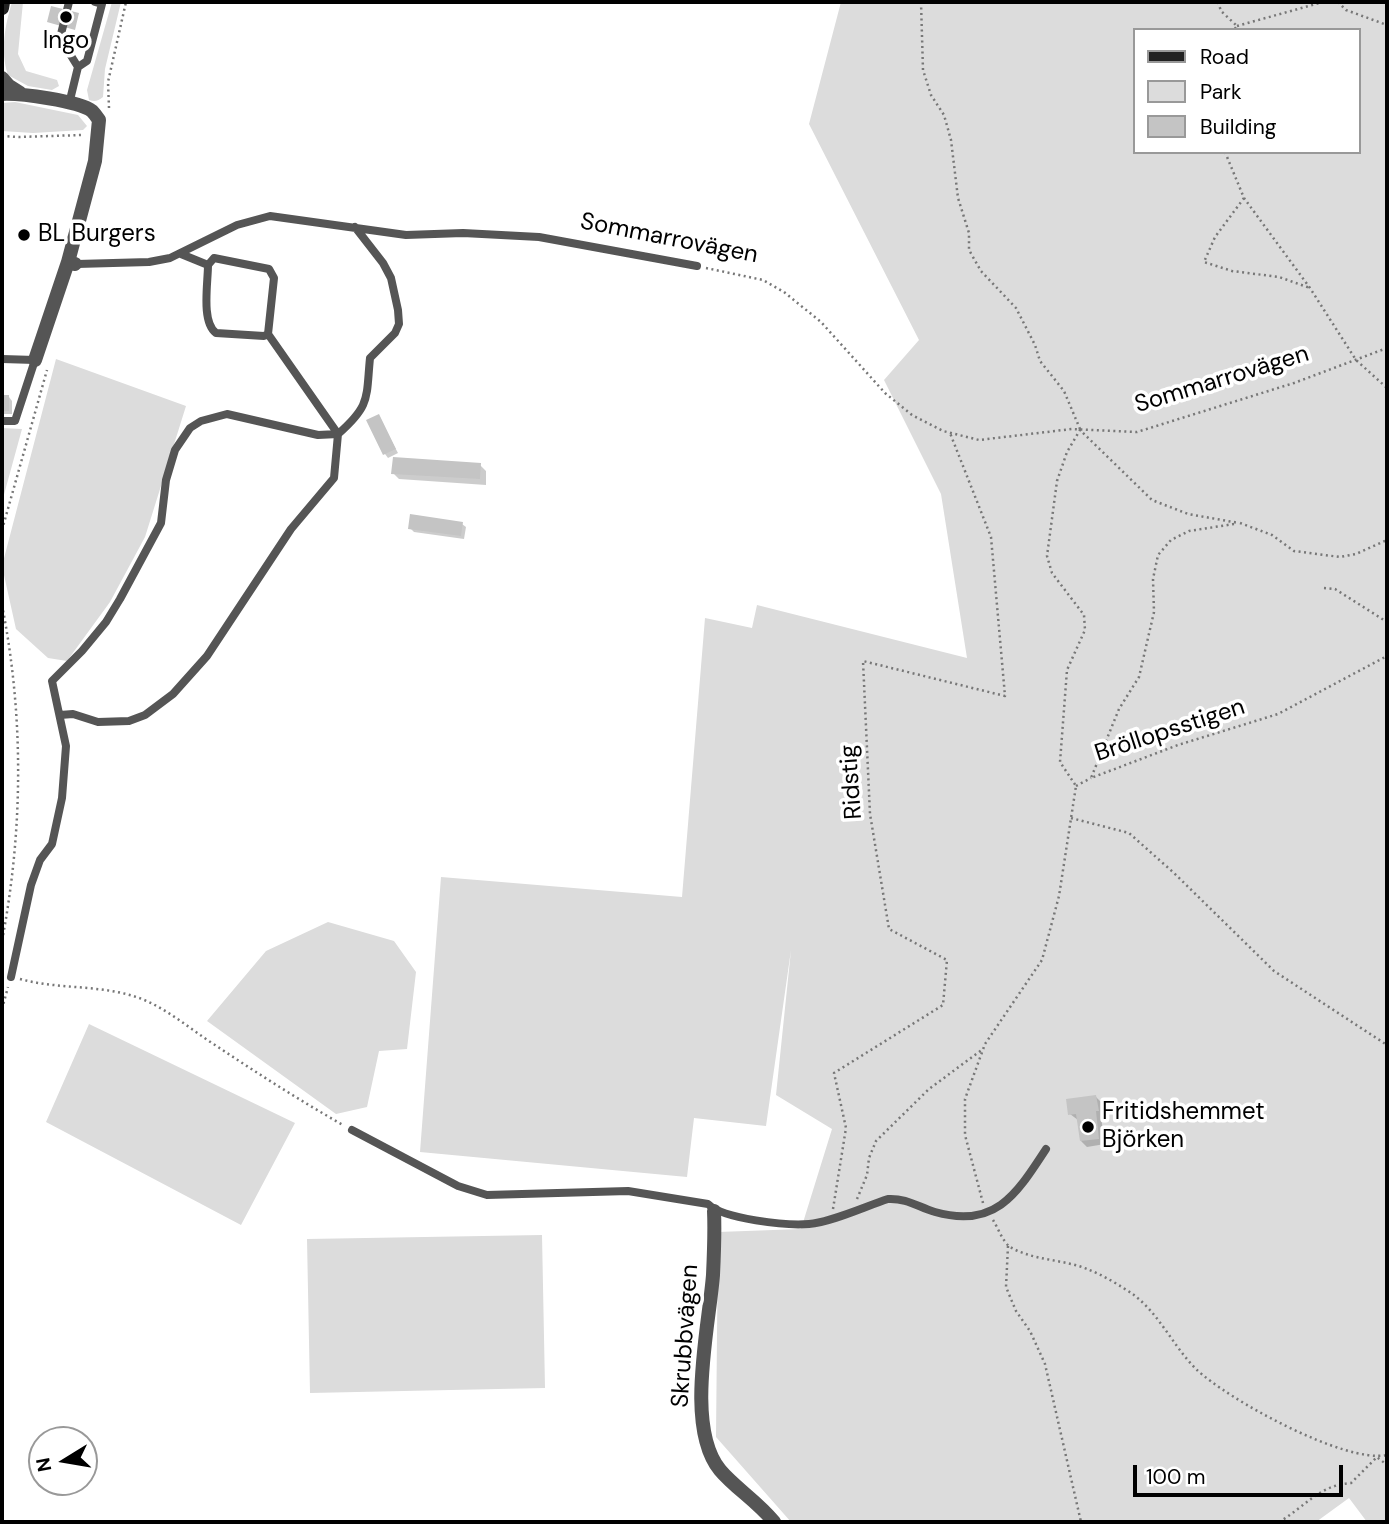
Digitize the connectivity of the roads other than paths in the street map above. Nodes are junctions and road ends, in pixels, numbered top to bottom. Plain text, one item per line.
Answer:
1 (3, 2) edge
2 (69, 2) edge
3 (100, 3) edge
4 (2, 8) edge
5 (78, 67) junction
6 (2, 78) edge
7 (20, 93) junction
8 (2, 94) edge
9 (69, 104) junction
10 (355, 227) junction
11 (181, 254) junction
12 (72, 263) junction
13 (208, 265) junction
14 (697, 266) road end
15 (268, 334) junction
16 (2, 359) edge
17 (41, 362) junction
18 (2, 421) edge
19 (338, 434) junction
20 (60, 715) junction
21 (11, 977) road end
22 (352, 1130) road end
23 (1046, 1149) dead end
24 (715, 1211) junction
25 (774, 1522) edge

1 - 4 main road
2 - 5 lane
3 - 5 lane
5 - 9 lane
6 - 7 street
7 - 8 street
7 - 9 street
9 - 12 street
10 - 11 lane, Sommarrovägen
10 - 14 lane, Sommarrovägen
10 - 19 lane
11 - 12 lane, Sommarrovägen
11 - 13 lane
12 - 17 street
13 - 15 lane
13 - 15 lane
15 - 19 lane
16 - 17 lane
17 - 18 lane
19 - 20 lane
19 - 20 lane
20 - 21 lane
22 - 24 lane
23 - 24 lane
24 - 25 street, Skrubbvägen

